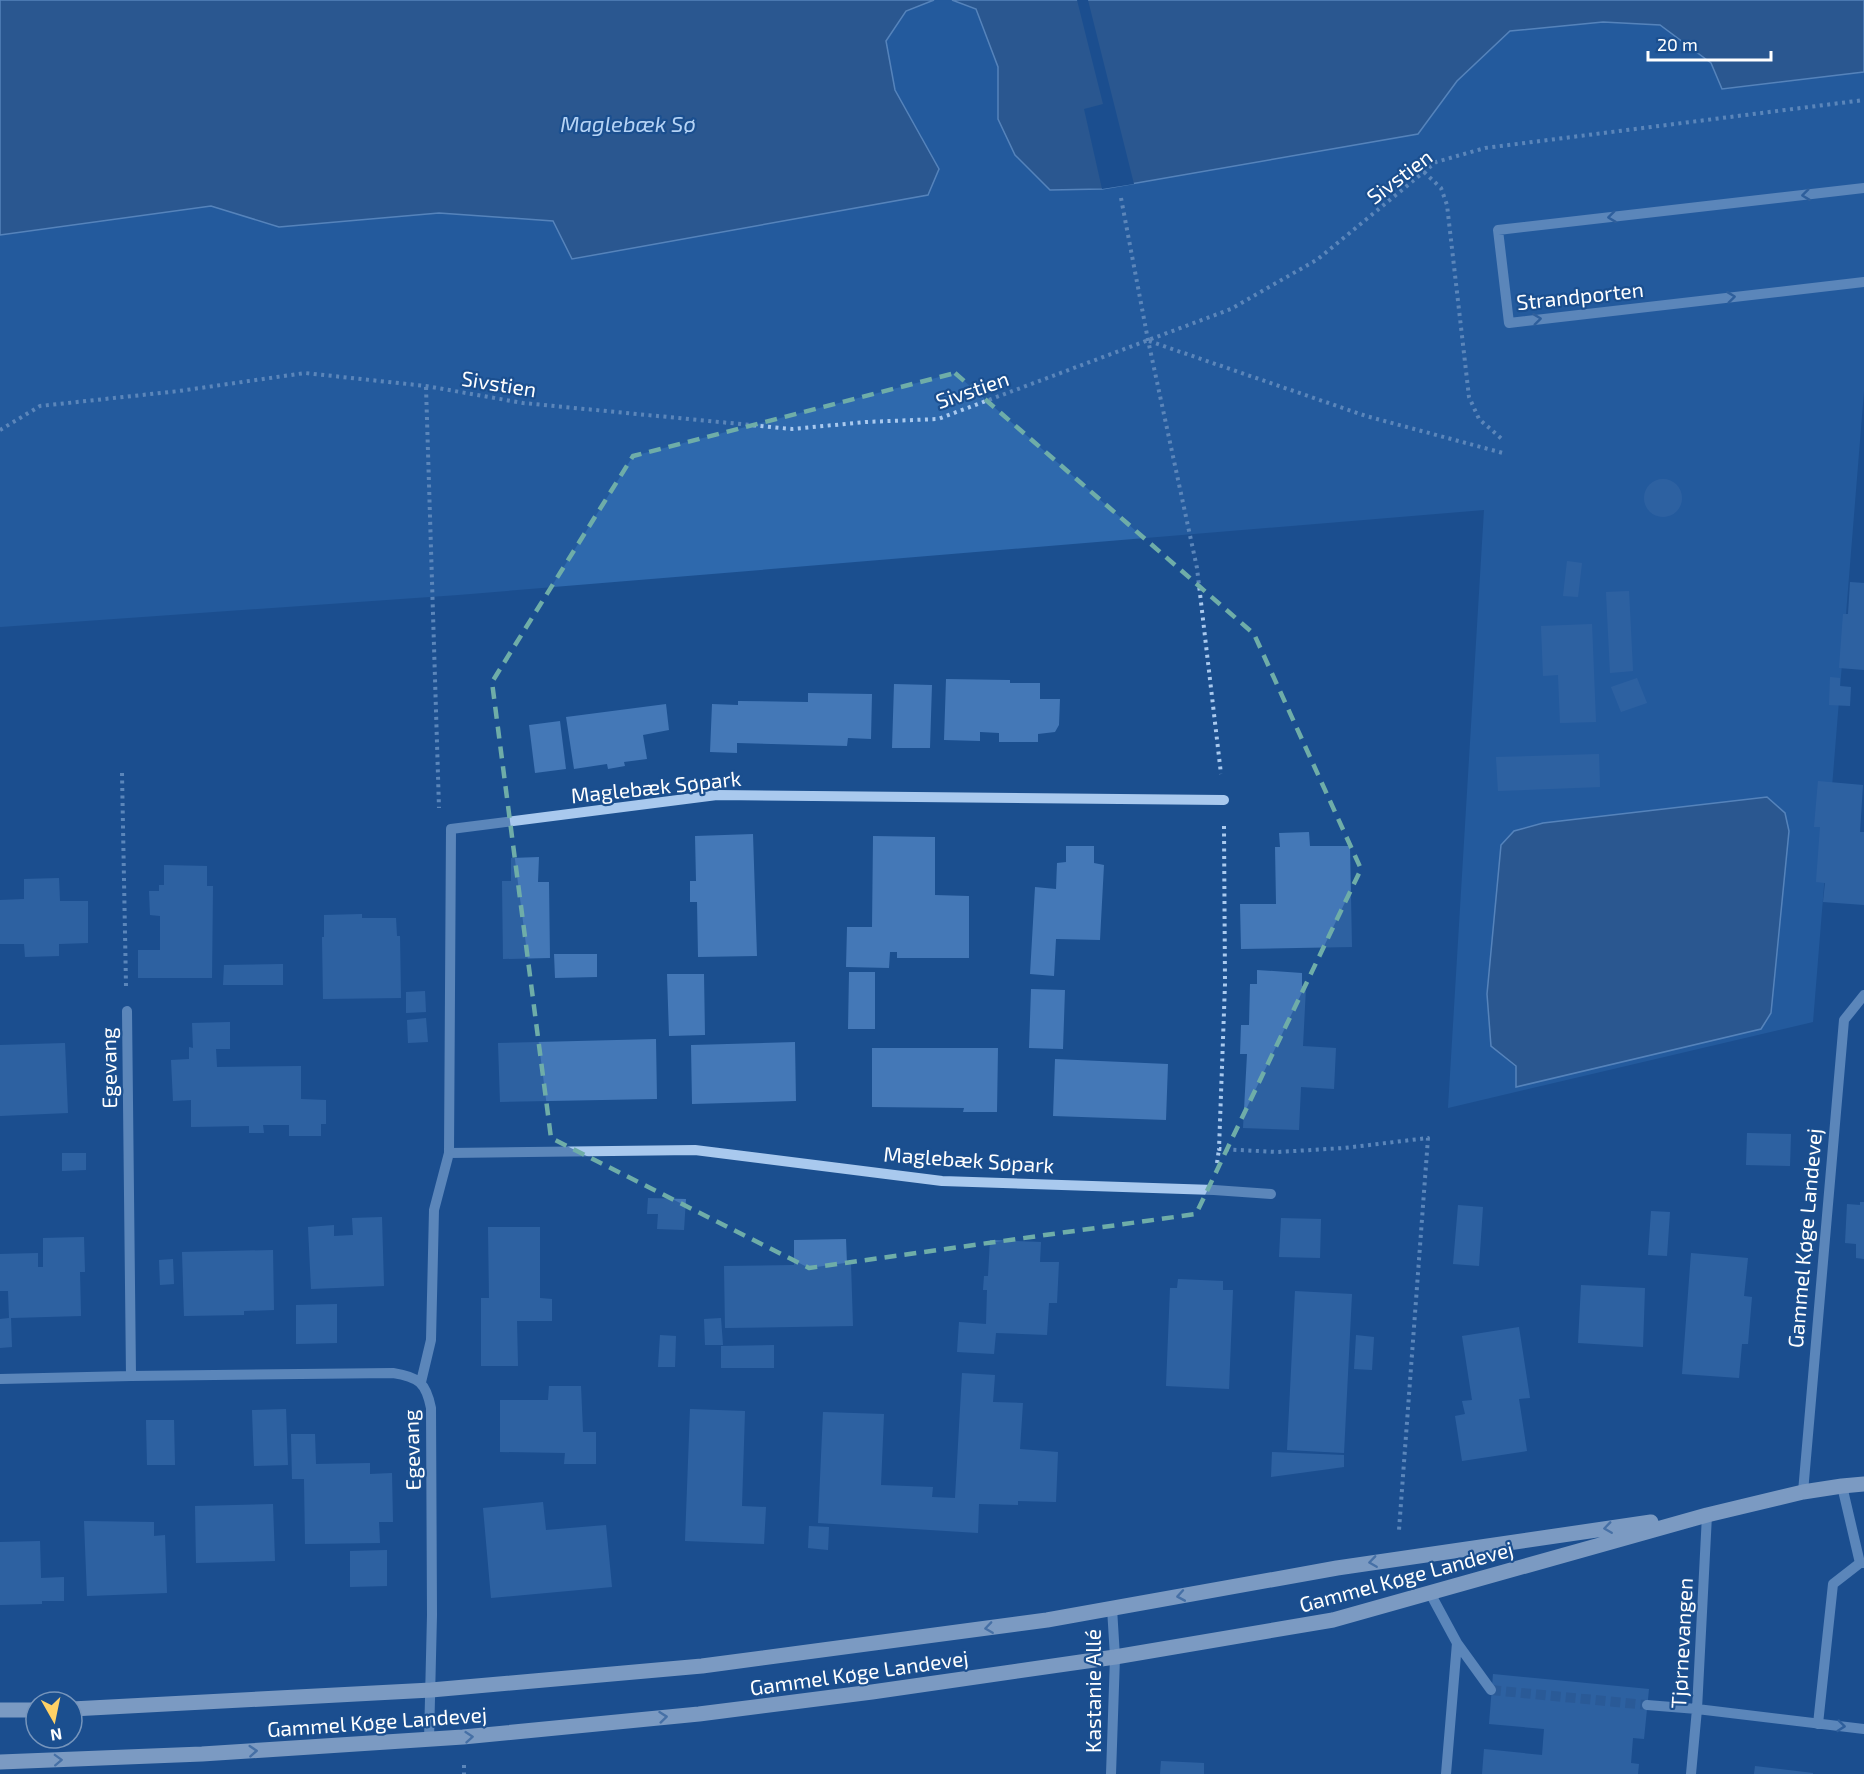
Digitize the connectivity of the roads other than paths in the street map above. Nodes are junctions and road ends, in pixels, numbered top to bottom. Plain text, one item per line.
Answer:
1 (1864, 188) edge
2 (1864, 282) edge
3 (1224, 800) road end
4 (1864, 995) edge
5 (127, 1011) road end
6 (449, 1153) junction
7 (1271, 1194) dead end
8 (131, 1376) junction
9 (0, 1379) edge
10 (421, 1382) junction
11 (1864, 1475) edge
12 (1864, 1484) edge
13 (1842, 1486) junction
14 (1803, 1492) junction
15 (1707, 1515) junction
16 (1862, 1563) edge
17 (1430, 1593) junction
18 (1112, 1608) junction
19 (1457, 1643) junction
20 (1115, 1657) junction
21 (431, 1690) junction
22 (1491, 1690) dead end
23 (1647, 1705) tunnel mouth
24 (84, 1708) edge
25 (1697, 1709) junction
26 (0, 1710) edge
27 (24, 1710) edge
28 (1818, 1724) junction
29 (1864, 1729) edge
30 (429, 1740) junction
31 (0, 1762) edge
32 (1111, 1774) edge
33 (1446, 1774) edge
34 (1691, 1774) edge

1 -> 2 street, Strandporten
3 - 6 street, Maglebæk Søpark
4 - 14 street, Gammel Køge Landevej
5 - 8 street, Egevang
6 - 7 street, Maglebæk Søpark
6 - 10 street
8 - 9 street, Egevang
8 - 10 street, Egevang
10 - 21 street, Egevang
11 - 13 main road, Gammel Køge Landevej
12 - 13 main road, Gammel Køge Landevej
13 - 14 main road, Gammel Køge Landevej
13 - 16 street
14 - 15 main road, Gammel Køge Landevej
15 - 17 main road, Gammel Køge Landevej
15 -> 18 main road, Gammel Køge Landevej
15 - 25 street, Tjørnevangen
16 - 28 street
17 - 19 street
17 - 20 main road, Gammel Køge Landevej
18 - 20 street, Kastanie Allé
18 -> 21 main road, Gammel Køge Landevej
19 - 22 street
19 - 33 street
30 -> 20 main road, Gammel Køge Landevej
20 - 32 street, Kastanie Allé
21 - 24 main road, Gammel Køge Landevej
21 - 30 street, Egevang
23 - 25 street
25 - 28 street
25 - 34 street, Tjørnevangen
26 - 27 main road
28 -> 29 street
31 -> 30 main road, Gammel Køge Landevej

